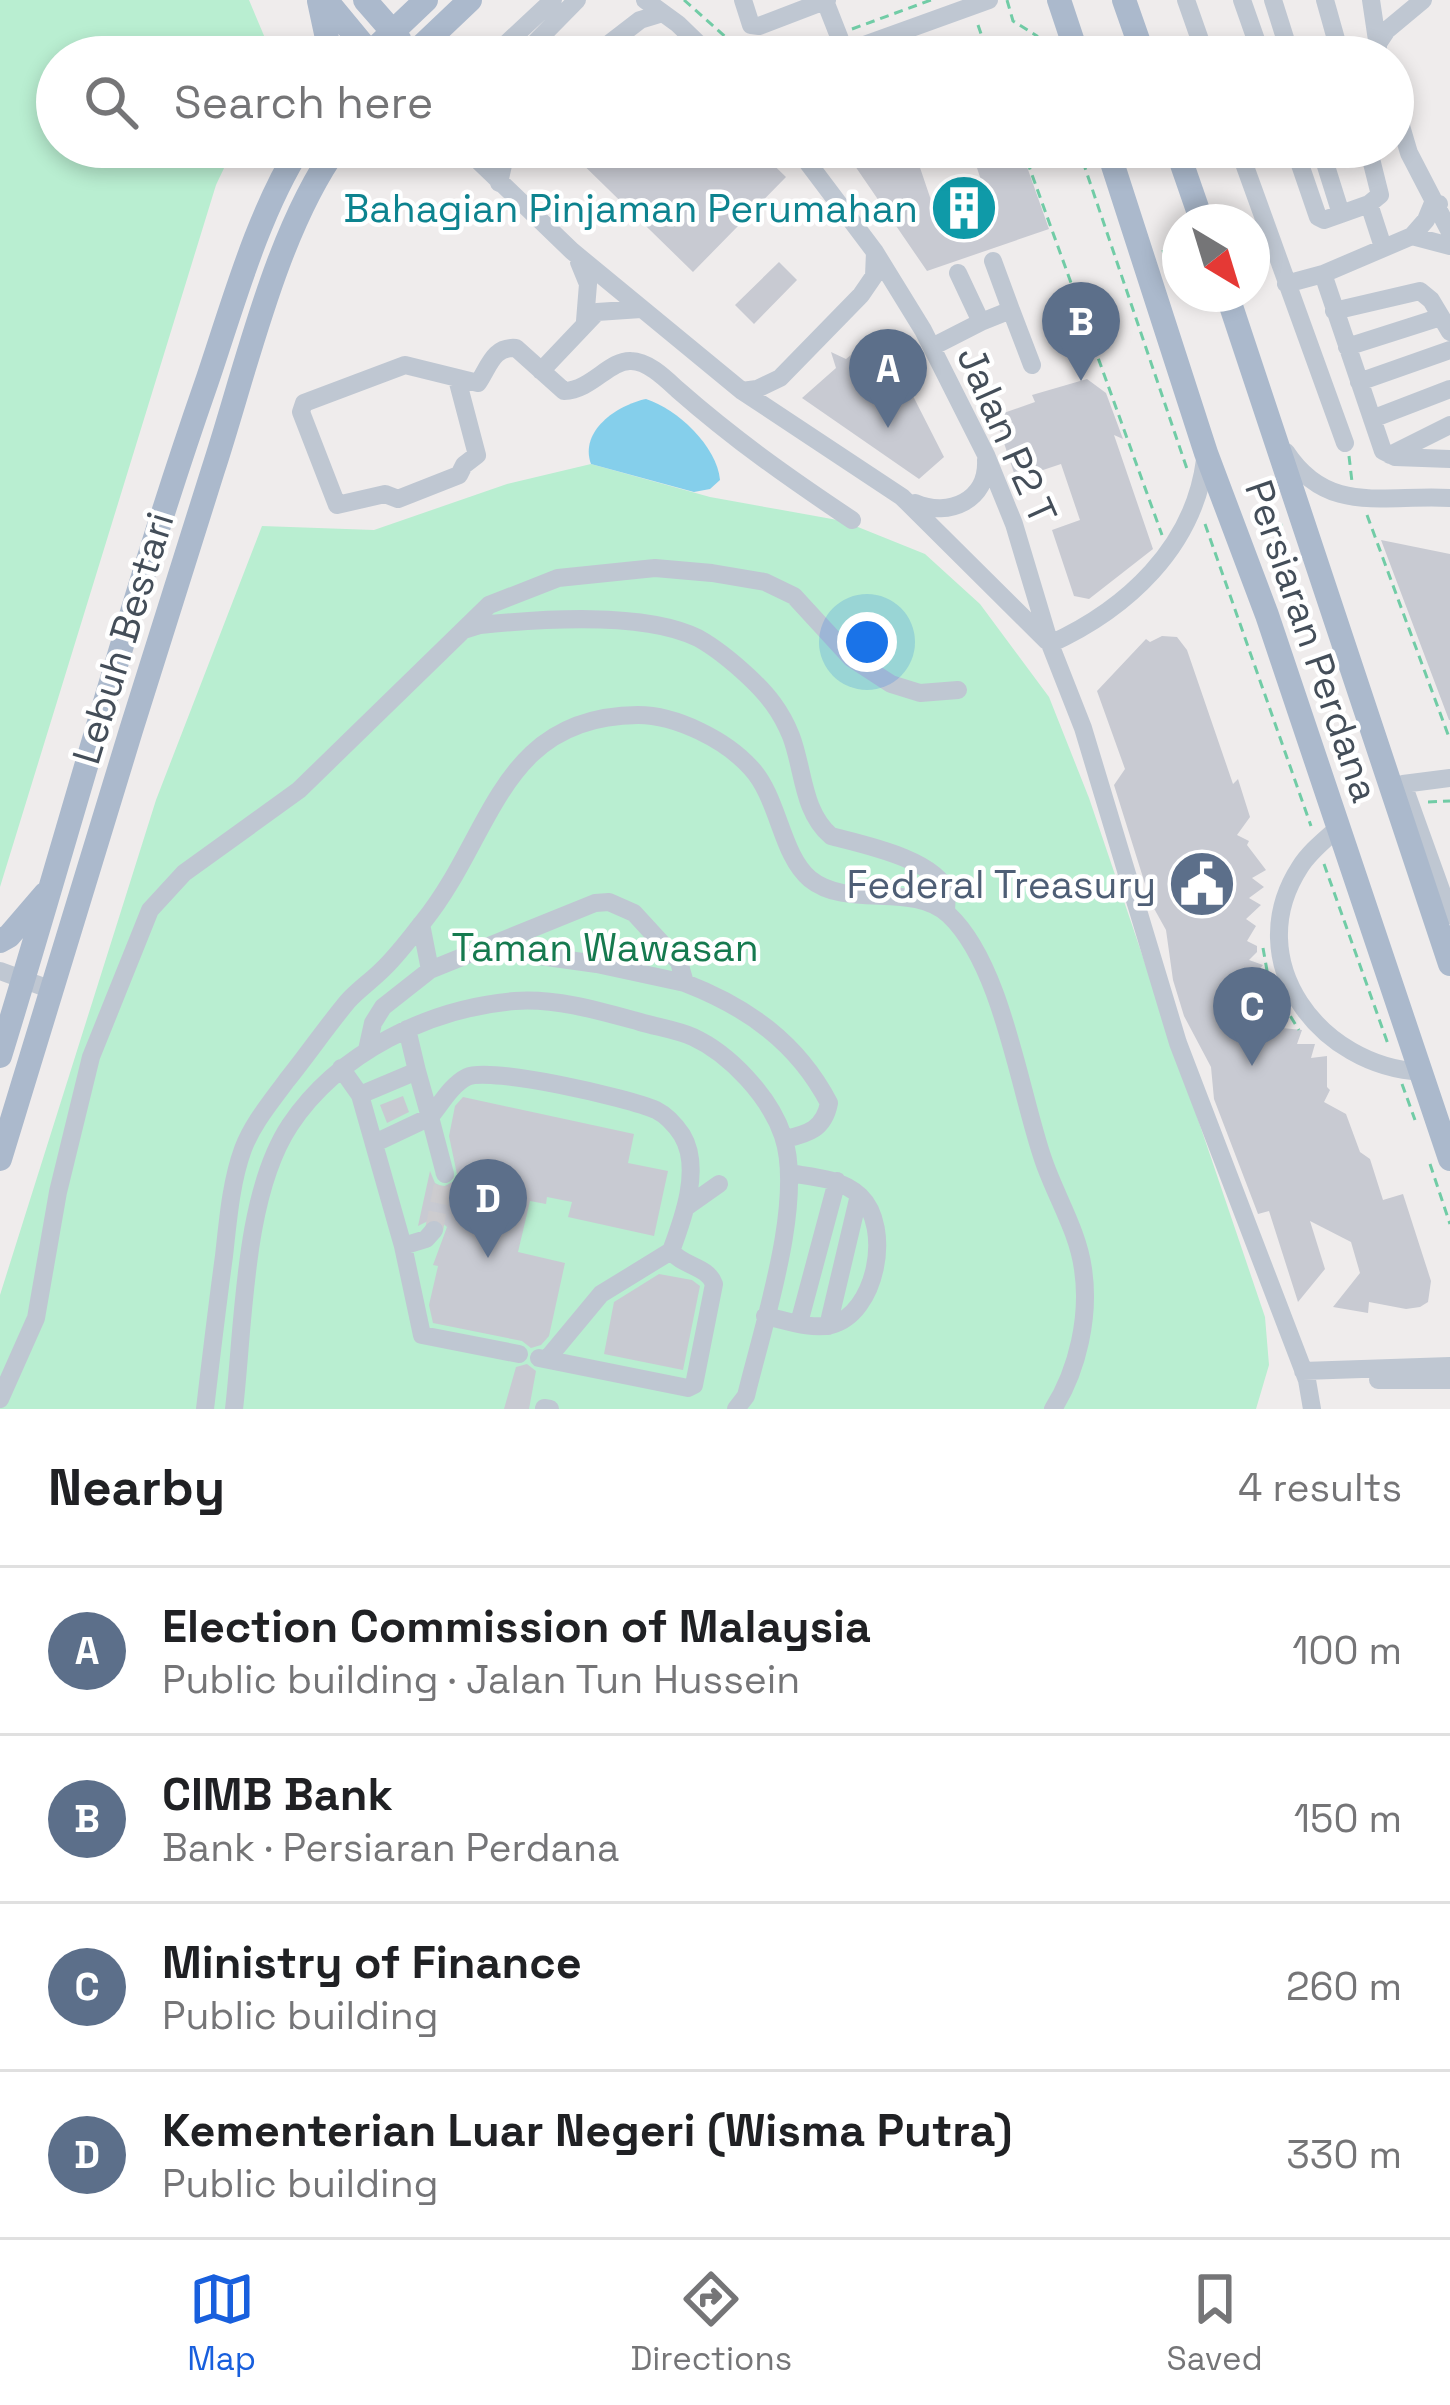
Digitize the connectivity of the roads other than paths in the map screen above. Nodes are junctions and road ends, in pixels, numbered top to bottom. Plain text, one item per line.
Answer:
1 (322, 0) edge
2 (364, 0) edge
3 (426, 0) edge
4 (470, 0) edge
5 (553, 0) edge
6 (578, 0) edge
7 (645, 0) edge
8 (743, 0) edge
9 (826, 0) edge
10 (1059, 0) edge
11 (1124, 0) edge
12 (1186, 0) edge
13 (1242, 0) edge
14 (1273, 0) edge
15 (1325, 0) edge
16 (1371, 0) edge
17 (1423, 0) edge
18 (980, 3) edge
19 (663, 13) junction
20 (391, 31) junction
21 (328, 36) edge
22 (352, 36) edge
23 (387, 36) edge
24 (395, 36) edge
25 (432, 36) edge
26 (514, 36) edge
27 (543, 36) edge
28 (619, 36) edge
29 (689, 36) edge
30 (834, 36) edge
31 (888, 36) edge
32 (1071, 36) edge
33 (1137, 36) edge
34 (1199, 36) edge
35 (1255, 36) edge
36 (1284, 36) edge
37 (1335, 36) edge
38 (1377, 36) edge
39 (1385, 36) edge
40 (1414, 162) edge
41 (287, 168) edge
42 (322, 168) edge
43 (484, 168) edge
44 (502, 168) edge
45 (812, 168) edge
46 (1114, 168) edge
47 (1183, 168) edge
48 (1245, 168) edge
49 (1301, 168) edge
50 (1327, 168) edge
51 (1373, 168) edge
52 (499, 183) junction
53 (1369, 203) junction
54 (1196, 204) edge
55 (1442, 205) edge
56 (1341, 214) junction
57 (1450, 232) edge
58 (1412, 236) junction
59 (563, 243) junction
60 (1450, 246) edge
61 (1383, 247) junction
62 (875, 252) junction
63 (994, 261) dead end
64 (958, 273) dead end
65 (1324, 274) junction
66 (1286, 284) junction
67 (641, 309) junction
68 (1011, 310) junction
69 (1334, 311) junction
70 (1233, 312) edge
71 (585, 321) junction
72 (981, 322) junction
73 (1445, 325) edge
74 (932, 346) junction
75 (1347, 347) junction
76 (1450, 350) edge
77 (1032, 365) dead end
78 (541, 370) junction
79 (458, 379) junction
80 (1359, 382) junction
81 (1450, 389) edge
82 (742, 391) junction
83 (1372, 419) junction
84 (1450, 425) edge
85 (1277, 438) junction
86 (1345, 443) road end
87 (1206, 452) junction
88 (986, 455) junction
89 (1390, 455) junction
90 (1450, 459) edge
91 (902, 497) junction
92 (1450, 498) edge
93 (852, 520) dead end
94 (459, 632) junction
95 (1050, 644) junction
96 (958, 690) dead end
97 (1450, 778) edge
98 (1339, 826) junction
99 (50, 887) junction
100 (946, 912) junction
101 (1450, 915) edge
102 (421, 924) junction
103 (0, 941) edge
104 (489, 949) junction
105 (1450, 964) edge
106 (430, 970) junction
107 (685, 983) junction
108 (10, 986) edge
109 (48, 1000) junction
110 (406, 1030) junction
111 (367, 1050) junction
112 (0, 1055) edge
113 (341, 1068) junction
114 (1409, 1070) junction
115 (417, 1071) junction
116 (360, 1095) junction
117 (430, 1118) junction
118 (785, 1139) junction
119 (375, 1143) junction
120 (0, 1160) edge
121 (1440, 1162) edge
122 (789, 1173) junction
123 (445, 1174) tunnel mouth
124 (837, 1181) junction
125 (719, 1184) dead end
126 (859, 1195) junction
127 (686, 1208) junction
128 (434, 1229) dead end
129 (403, 1246) junction
130 (670, 1251) junction
131 (765, 1316) junction
132 (799, 1323) junction
133 (828, 1326) junction
134 (535, 1357) junction
135 (1450, 1366) edge
136 (1305, 1376) junction
137 (1450, 1380) edge
138 (0, 1400) edge
139 (745, 1405) edge
140 (205, 1409) edge
141 (234, 1409) edge
142 (1053, 1409) edge
143 (1312, 1409) edge

1 - 21 main road
1 - 22 main road
2 - 20 main road
3 - 20 main road
4 - 25 main road
5 - 26 street
6 - 27 street
7 - 19 street
8 - 9 street
9 - 30 street
10 - 32 main road
11 - 33 main road
12 - 34 street
13 - 35 street
14 - 36 street
15 - 37 street
16 - 38 street
17 - 39 street
18 - 31 street
19 - 28 street
19 - 29 street
20 - 23 main road
20 - 24 main road
40 - 55 street
41 - 99 main road, Lebuh Bestari
42 - 109 main road, Lebuh Bestari
43 - 52 street
44 - 52 street
45 - 62 street, Jalan P2 T
46 - 87 main road, Persiaran Perdana
47 - 54 main road
48 - 66 street
49 - 56 street
50 - 56 street
51 - 53 street
52 - 59 street
53 - 56 street
53 - 61 street
55 - 57 street
55 - 58 street
58 - 60 street
58 - 61 street
59 - 67 street
59 - 71 street
61 - 65 street
62 - 74 street, Jalan P2 T
62 - 82 street
63 - 68 street
64 - 72 street
65 - 66 street
65 - 69 street
66 - 86 street
67 - 71 street
67 - 82 street
68 - 72 street
68 - 77 street
69 - 73 street
69 - 75 street
70 - 85 main road, Persiaran Perdana
71 - 78 street
72 - 74 street
73 - 75 street
74 - 88 street, Jalan P2 T
75 - 80 street
76 - 80 street
78 - 79 street
78 - 93 street
79 - 79 street
80 - 83 street
81 - 83 street
82 - 91 street
83 - 89 street
84 - 89 street
85 - 92 street
85 - 105 main road, Persiaran Perdana
87 - 95 street
87 - 98 main road, Persiaran Perdana
88 - 91 street
88 - 95 street, Jalan P2 T
89 - 90 street
91 - 95 street
94 - 96 street
94 - 100 street
94 - 138 street
95 - 136 street, Jalan P2 T
97 - 101 street
98 - 114 main road, Persiaran Perdana
98 - 114 street
99 - 103 main road
99 - 108 main road, Lebuh Bestari
100 - 102 street
100 - 142 street
102 - 106 street
102 - 140 street
104 - 106 street
104 - 107 street
104 - 107 street
106 - 111 street
107 - 118 street
108 - 109 street
108 - 112 main road, Lebuh Bestari
109 - 120 main road, Lebuh Bestari
110 - 111 street
110 - 115 street
110 - 118 street
111 - 113 street
113 - 116 street
113 - 141 street
114 - 121 main road, Persiaran Perdana
115 - 116 street
115 - 117 street
116 - 119 street
117 - 119 street
117 - 123 street
117 - 127 street
118 - 122 street
119 - 129 street
122 - 124 street
122 - 131 street
124 - 126 street
124 - 132 street
125 - 127 street
126 - 133 street
126 - 133 street
127 - 130 street
128 - 129 street
129 - 134 street
130 - 134 street
130 - 134 street
131 - 132 street
131 - 139 street
132 - 133 street
135 - 136 street
136 - 137 street
136 - 143 street, Jalan P2 T

